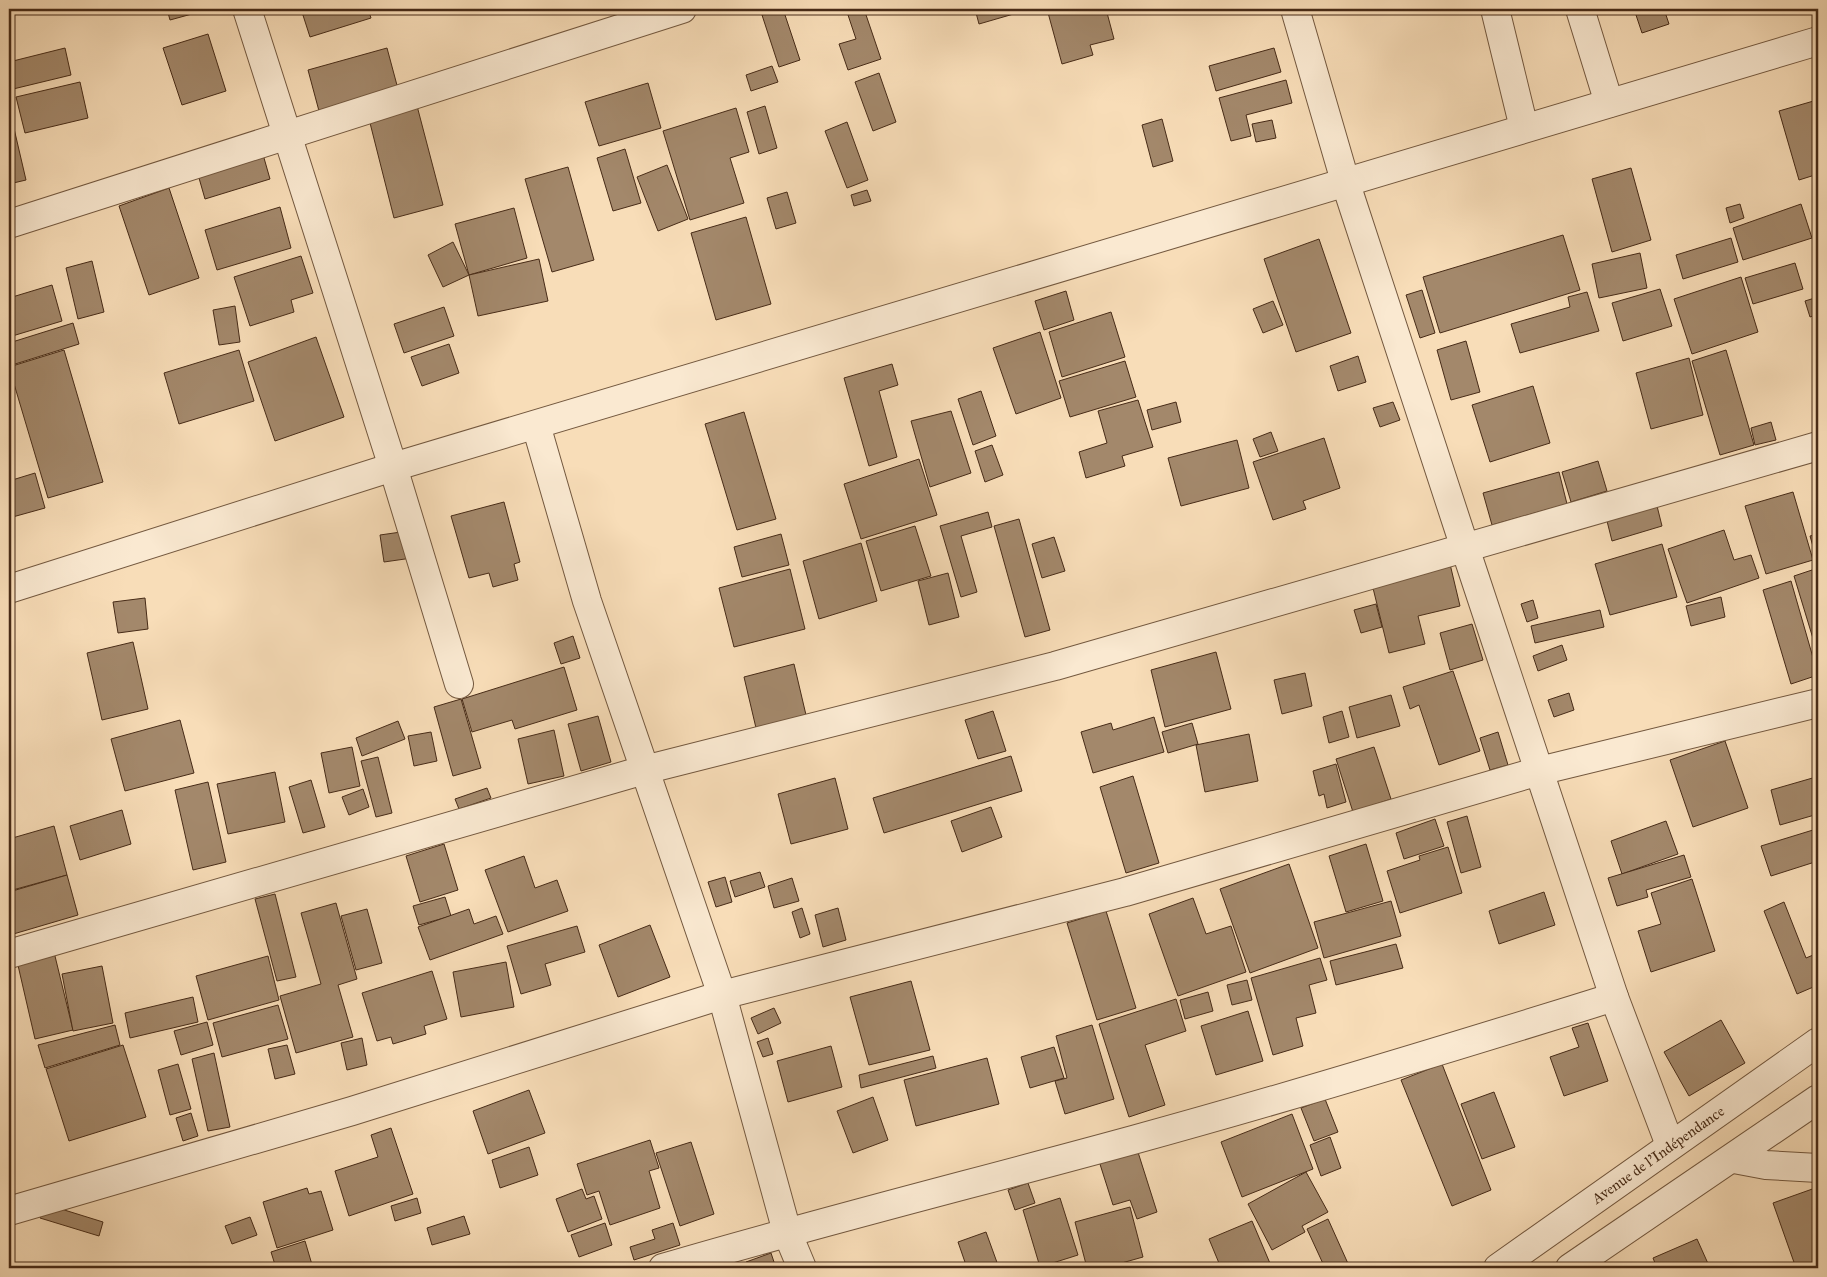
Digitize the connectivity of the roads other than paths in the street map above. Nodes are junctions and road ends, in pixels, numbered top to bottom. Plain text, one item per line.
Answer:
1 (247, 9) edge
2 (682, 9) edge
3 (1296, 9) edge
4 (1495, 9) edge
5 (1580, 9) edge
6 (1818, 41) edge
7 (1609, 103) junction
8 (1524, 128) junction
9 (288, 136) junction
10 (1345, 181) junction
11 (9, 224) edge
12 (536, 426) junction
13 (1818, 446) edge
14 (393, 467) junction
15 (1465, 548) junction
16 (9, 589) edge
17 (459, 684) dead end
18 (1818, 703) edge
19 (644, 770) junction
20 (1539, 771) junction
21 (9, 954) edge
22 (722, 995) junction
23 (1614, 996) junction
24 (1818, 1042) edge
25 (1818, 1099) edge
26 (1670, 1145) junction
27 (1734, 1159) junction
28 (1818, 1168) edge
29 (9, 1210) edge
30 (787, 1232) junction
31 (663, 1268) edge
32 (802, 1268) edge
33 (1498, 1268) edge
34 (1570, 1268) edge

1 - 9 street
2 - 9 street
3 - 10 street
4 - 8 street
5 - 7 street
6 - 7 street
7 - 8 street
8 - 10 street
9 - 11 street
9 - 14 street
10 - 12 street
10 - 15 street
12 - 14 street
12 - 19 street
13 - 15 street
14 - 16 street
14 - 17 street
15 - 19 street
15 - 20 street
18 - 20 street
19 - 21 street
19 - 22 street
20 - 22 street
20 - 23 street
22 - 29 street
22 - 30 street
23 - 26 street
23 - 30 street
24 - 26 street, Avenue de l'Indépendance
25 - 27 street
26 - 33 street, Avenue de l'Indépendance
27 - 28 street
27 - 34 street
30 - 31 street
30 - 32 street

